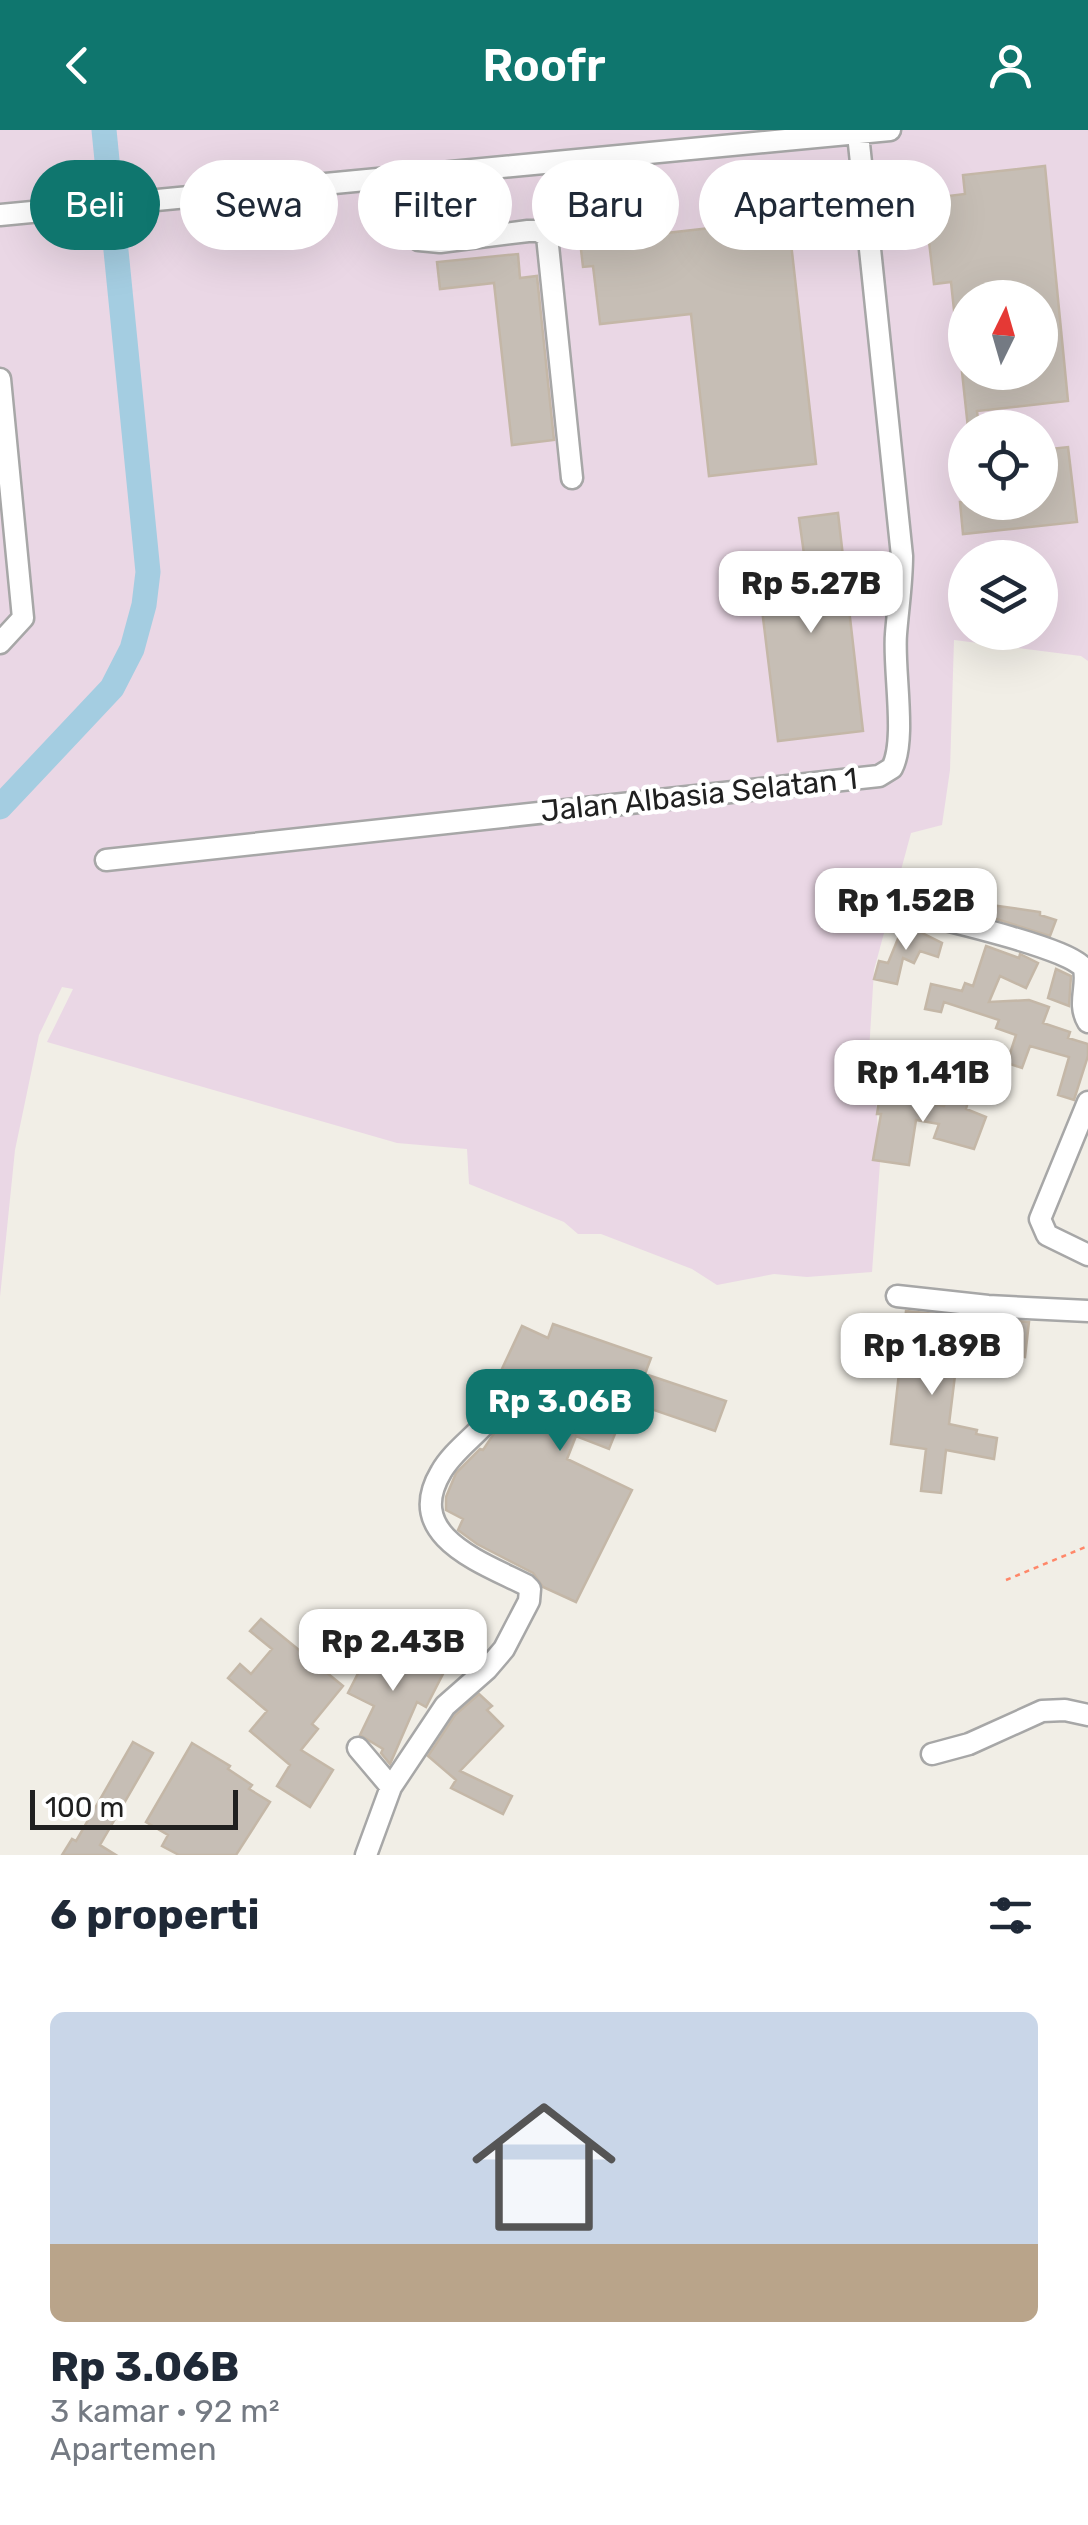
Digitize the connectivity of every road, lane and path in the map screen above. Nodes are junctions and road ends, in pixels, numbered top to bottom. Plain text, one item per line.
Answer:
1 (890, 130) edge
2 (858, 134) junction
3 (512, 168) edge
4 (358, 183) edge
5 (0, 215) edge
6 (512, 233) edge
7 (0, 379) edge
8 (572, 478) dead end
9 (0, 643) edge
10 (106, 860) dead end
11 (899, 909) dead end
12 (1088, 1022) edge
13 (1088, 1102) edge
14 (1088, 1255) edge
15 (897, 1296) dead end
16 (1088, 1311) edge
17 (484, 1425) dead end
18 (1088, 1546) edge
19 (1006, 1580) dead end
20 (1088, 1715) edge
21 (358, 1748) dead end
22 (932, 1754) dead end
23 (392, 1787) junction
24 (366, 1855) edge

1 - 2 street
2 - 3 street
2 - 10 street, Jalan Albasia Selatan 1
4 - 5 street
6 - 8 street
7 - 9 street
11 - 12 street
13 - 14 street
15 - 16 street
17 - 23 street
18 - 19 path
20 - 22 street
21 - 23 street
23 - 24 street

